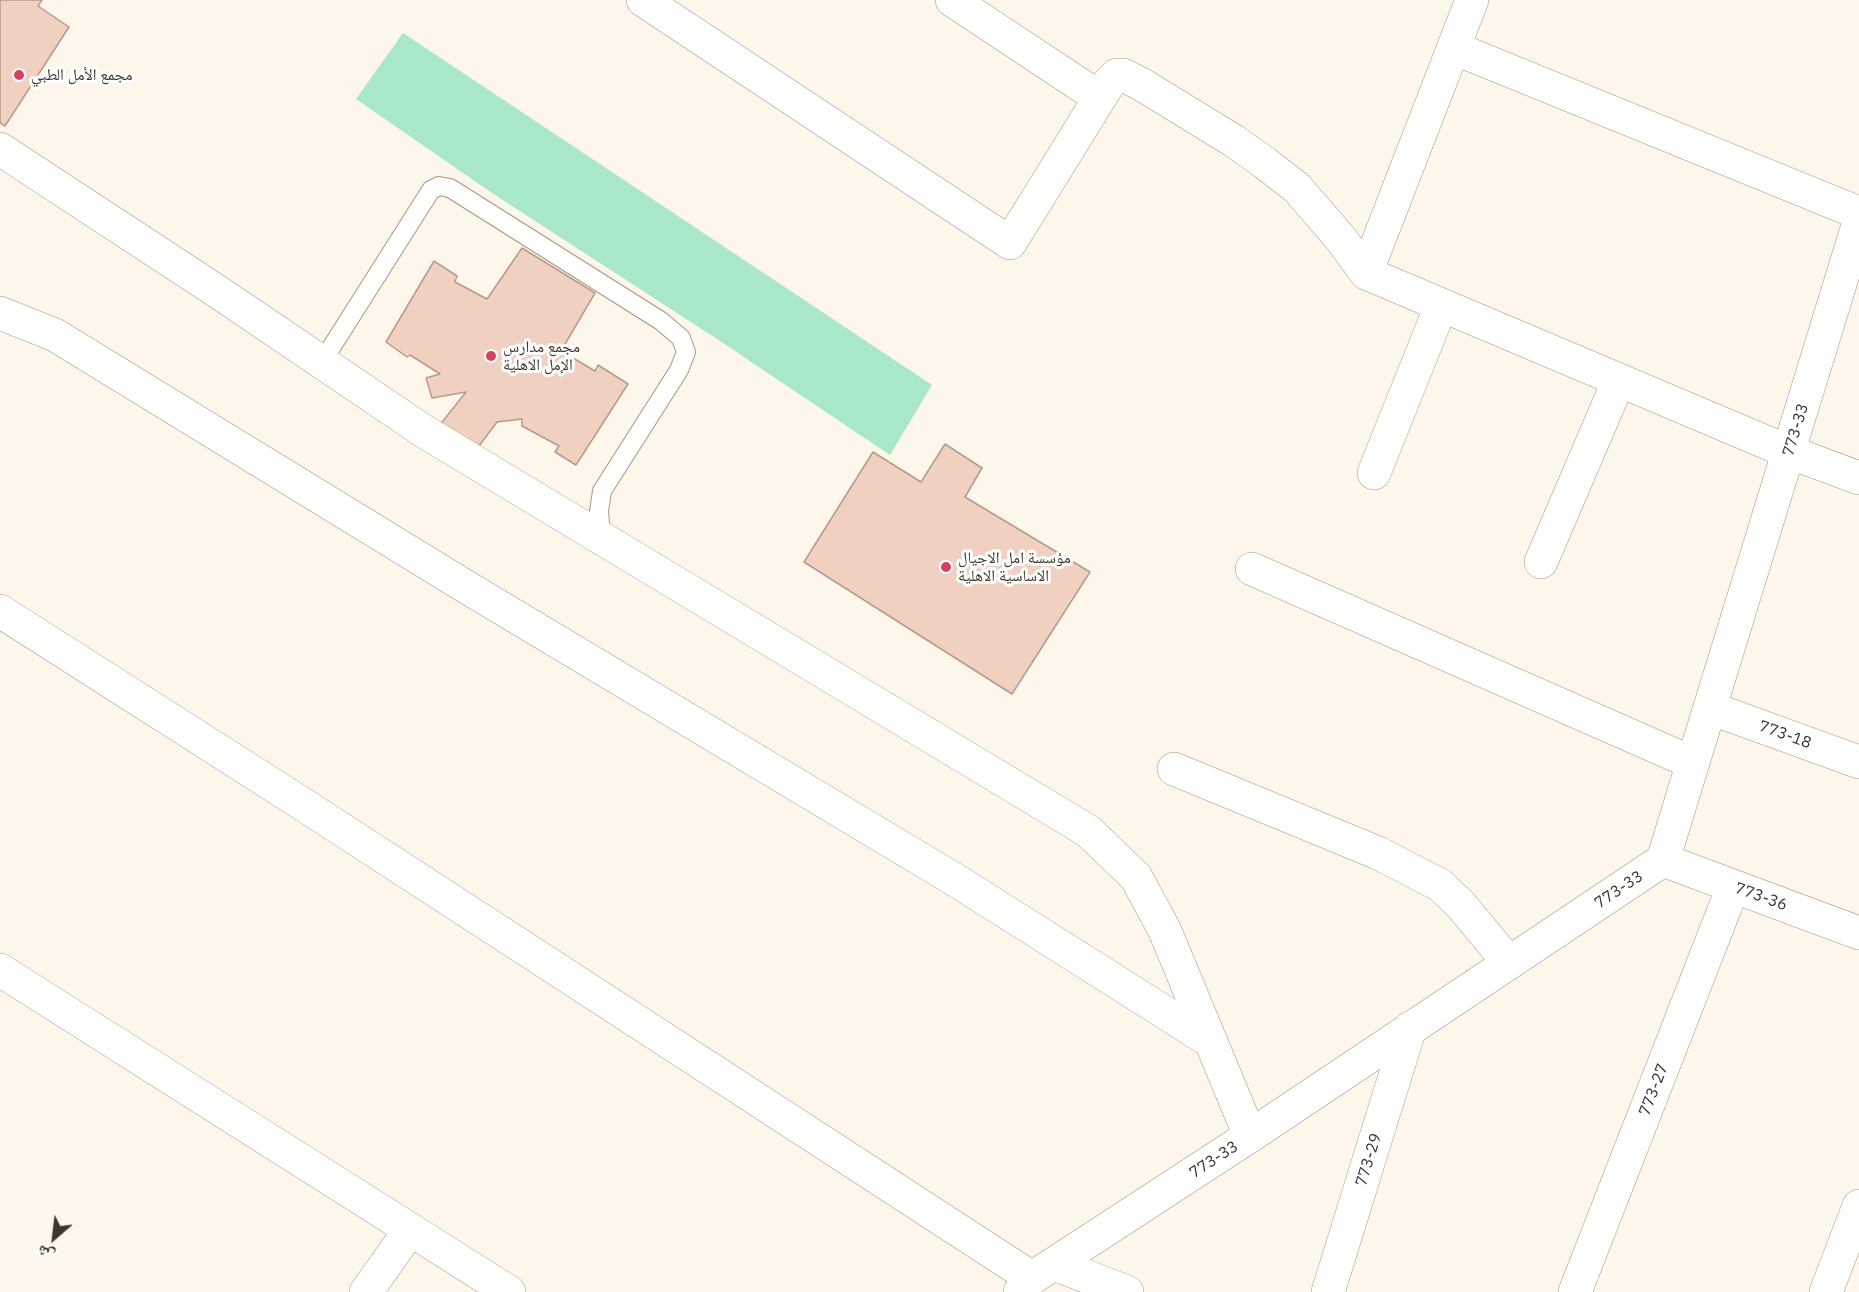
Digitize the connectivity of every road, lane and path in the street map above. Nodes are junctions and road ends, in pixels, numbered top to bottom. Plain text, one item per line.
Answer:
1 (643, 0) edge
2 (952, 0) edge
3 (1472, 0) edge
4 (1454, 48) junction
5 (1100, 98) junction
6 (0, 149) edge
7 (1858, 230) edge
8 (1366, 273) junction
9 (1441, 306) junction
10 (0, 313) edge
11 (322, 362) junction
12 (1619, 380) junction
13 (1789, 452) junction
14 (1374, 473) dead end
15 (1859, 478) edge
16 (601, 537) junction
17 (1541, 562) dead end
18 (1252, 569) dead end
19 (0, 611) edge
20 (1710, 708) junction
21 (1859, 762) edge
22 (1693, 763) junction
23 (1174, 769) dead end
24 (1664, 860) junction
25 (1733, 887) junction
26 (1859, 933) edge
27 (1509, 963) junction
28 (0, 970) edge
29 (1410, 1028) junction
30 (1210, 1041) junction
31 (1250, 1136) junction
32 (1859, 1206) edge
33 (410, 1230) junction
34 (1035, 1278) edge
35 (366, 1292) edge
36 (509, 1292) edge
37 (1127, 1292) edge
38 (1328, 1292) edge
39 (1575, 1292) edge
40 (1826, 1292) edge

1 - 5 street
2 - 5 street
3 - 4 street
4 - 7 street
4 - 8 street
5 - 8 street
6 - 11 street
7 - 13 street, 773-33
8 - 9 street
9 - 12 street
9 - 14 street
10 - 30 street
11 - 16 street
11 - 16 lane
12 - 13 street
12 - 17 street
13 - 15 street
13 - 20 street, 773-33
16 - 30 street
18 - 22 street
19 - 34 street
20 - 21 street, 773-18
20 - 22 street, 773-33
22 - 24 street, 773-33
23 - 27 street
24 - 25 street, 773-36
24 - 27 street, 773-33
25 - 26 street, 773-36
25 - 39 street, 773-27
27 - 29 street, 773-33
28 - 33 street
29 - 31 street, 773-33
29 - 38 street, 773-29
30 - 31 street
31 - 34 street, 773-33
32 - 40 street
33 - 35 street
33 - 36 street
34 - 37 street

